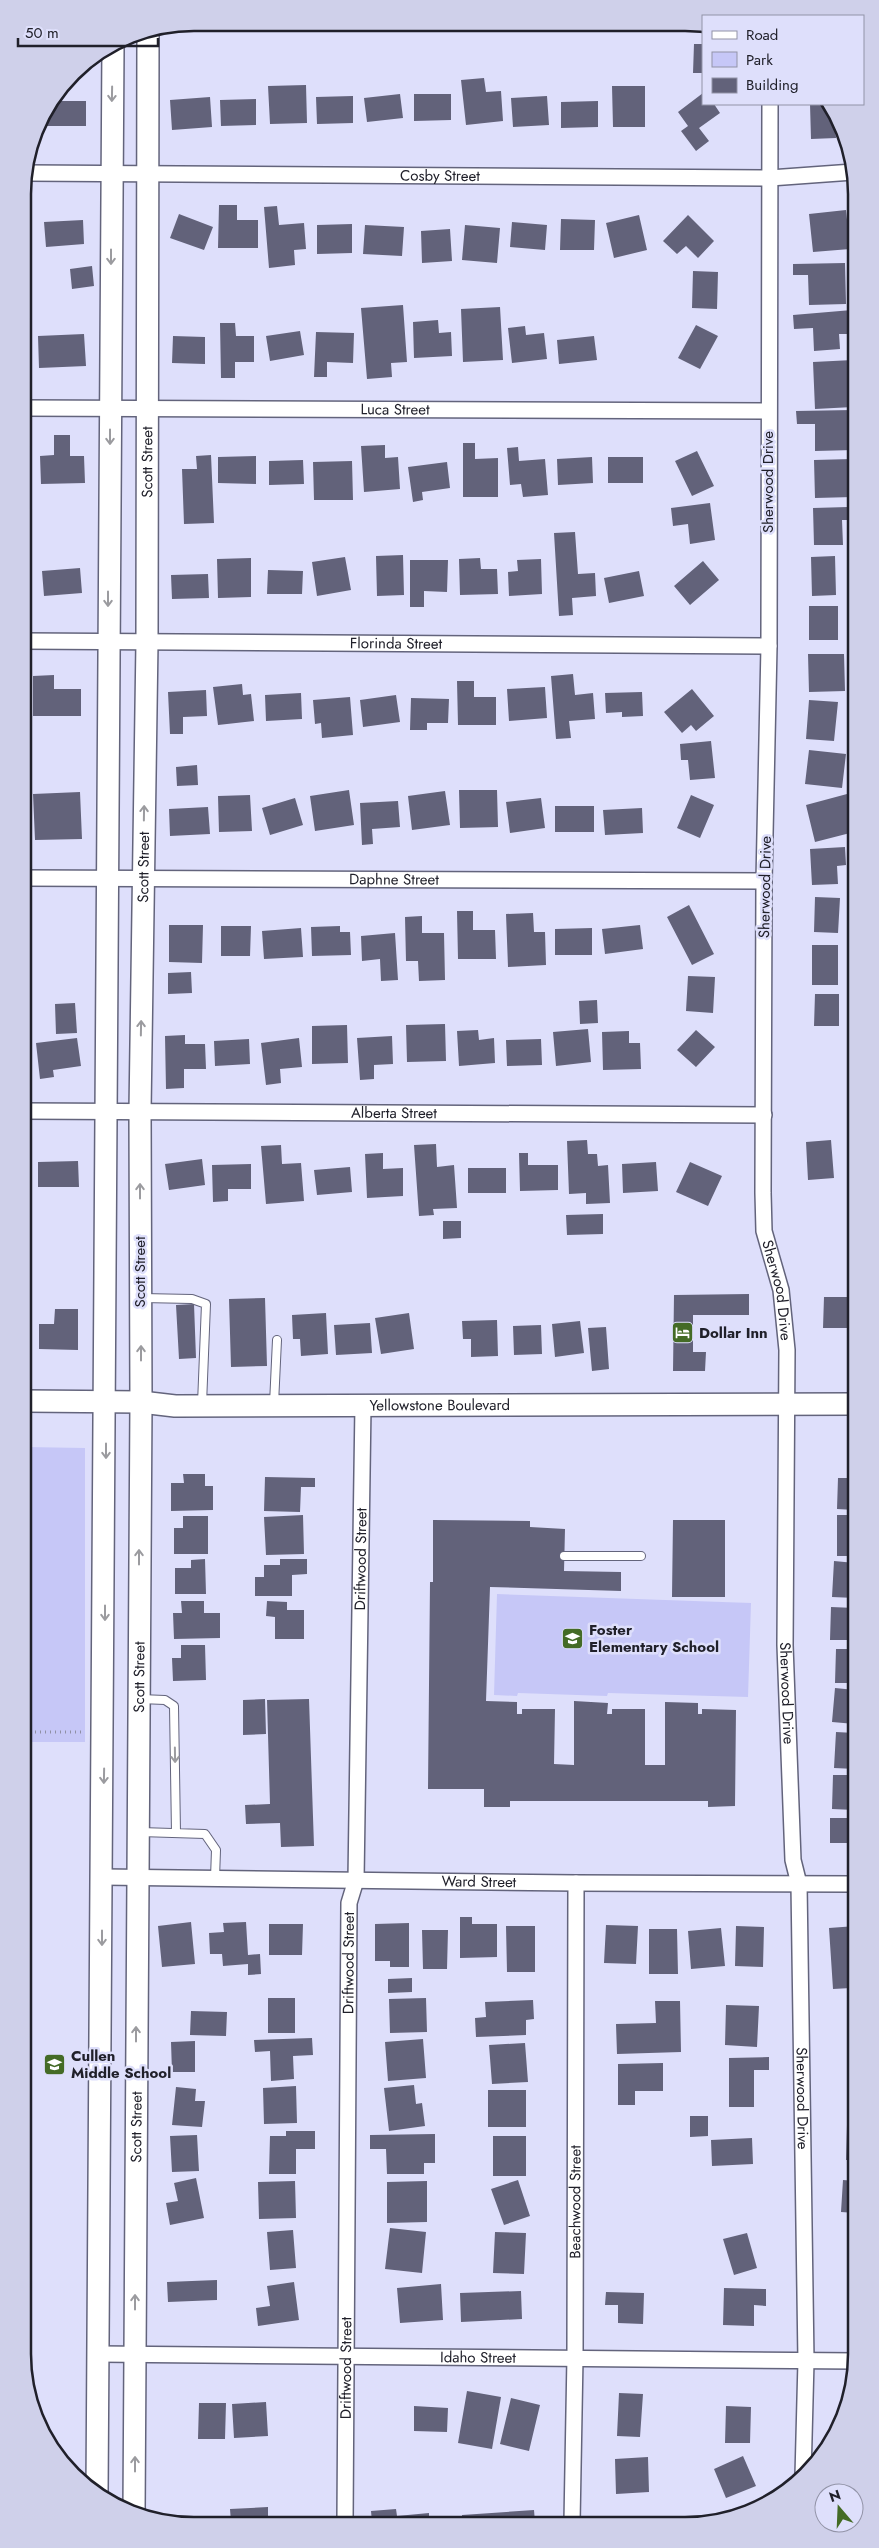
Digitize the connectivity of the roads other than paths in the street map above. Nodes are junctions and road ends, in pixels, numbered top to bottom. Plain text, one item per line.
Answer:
1 (148, 38) edge
2 (113, 53) edge
3 (770, 105) edge
4 (33, 173) edge
5 (112, 173) junction
6 (846, 173) edge
7 (148, 175) junction
8 (770, 178) junction
9 (32, 408) edge
10 (110, 408) junction
11 (146, 410) junction
12 (768, 412) junction
13 (32, 641) edge
14 (108, 641) junction
15 (147, 642) junction
16 (769, 646) junction
17 (32, 878) edge
18 (109, 879) junction
19 (143, 879) junction
20 (764, 881) junction
21 (32, 1111) edge
22 (106, 1111) junction
23 (140, 1111) junction
24 (764, 1115) junction
25 (140, 1298) junction
26 (277, 1340) dead end
27 (31, 1401) edge
28 (107, 1402) junction
29 (141, 1402) junction
30 (786, 1404) junction
31 (847, 1404) edge
32 (202, 1406) junction
33 (274, 1406) junction
34 (363, 1406) junction
35 (564, 1556) dead end
36 (641, 1556) dead end
37 (104, 1689) junction
38 (138, 1694) junction
39 (137, 1832) junction
40 (176, 1833) junction
41 (102, 1877) junction
42 (137, 1877) junction
43 (215, 1878) junction
44 (356, 1880) junction
45 (576, 1883) junction
46 (799, 1884) junction
47 (847, 1884) edge
48 (99, 2354) junction
49 (135, 2354) junction
50 (575, 2357) junction
51 (347, 2358) junction
52 (806, 2361) junction
53 (847, 2361) edge
54 (803, 2465) edge
55 (97, 2484) edge
56 (134, 2505) edge
57 (344, 2517) edge
58 (572, 2517) edge

1 - 7 main road, Scott Street
2 -> 5 main road
3 - 8 street, Sherwood Drive
4 - 5 street, Cosby Street
5 - 7 street, Cosby Street
5 -> 10 main road
6 - 8 street, Cosby Street
7 - 8 street, Cosby Street
7 - 11 main road, Scott Street
8 - 12 street, Sherwood Drive
9 - 10 street, Luca Street
10 - 11 street, Luca Street
10 -> 14 main road
11 - 12 street, Luca Street
11 - 15 main road, Scott Street
12 - 16 street, Sherwood Drive
13 - 14 street, Florinda Street
14 - 15 street, Florinda Street
14 - 18 main road
15 - 16 street, Florinda Street
19 -> 15 main road, Scott Street
16 - 20 street, Sherwood Drive
17 - 18 street, Daphne Street
18 - 19 street, Daphne Street
18 - 22 main road
19 - 20 street, Daphne Street
23 -> 19 main road, Scott Street
20 - 24 street, Sherwood Drive
21 - 22 street, Alberta Street
22 - 23 street, Alberta Street
22 - 28 main road
23 - 24 street, Alberta Street
25 -> 23 main road, Scott Street
24 - 30 street, Sherwood Drive
29 -> 25 main road, Scott Street
25 - 32 lane
26 - 33 lane
27 - 28 main road, Yellowstone Boulevard
28 - 29 main road, Yellowstone Boulevard
28 -> 37 main road
29 - 32 main road, Yellowstone Boulevard
38 -> 29 main road, Scott Street
30 - 31 main road, Yellowstone Boulevard
30 - 34 main road, Yellowstone Boulevard
30 - 46 street, Sherwood Drive
32 - 33 main road, Yellowstone Boulevard
33 - 34 main road, Yellowstone Boulevard
34 - 44 street, Driftwood Street
35 - 36 lane
37 - 38 main road
37 -> 41 main road
38 - 39 main road, Scott Street
38 -> 40 lane
39 - 40 lane
39 - 42 main road, Scott Street
40 - 43 lane
41 - 42 street, Ward Street
41 -> 48 main road
42 - 43 street, Ward Street
49 -> 42 main road, Scott Street
43 - 44 street, Ward Street
44 - 45 street, Ward Street
44 - 51 street, Driftwood Street
45 - 46 street, Ward Street
45 - 50 street, Beachwood Street
46 - 47 street, Ward Street
46 - 52 street, Sherwood Drive
48 - 49 street, Idaho Street
48 - 55 main road
49 - 51 street, Idaho Street
56 -> 49 main road, Scott Street
50 - 51 street, Idaho Street
50 - 52 street, Idaho Street
50 - 58 street, Beachwood Street
51 - 57 street, Driftwood Street
52 - 53 street, Idaho Street
52 - 54 street, Sherwood Drive

